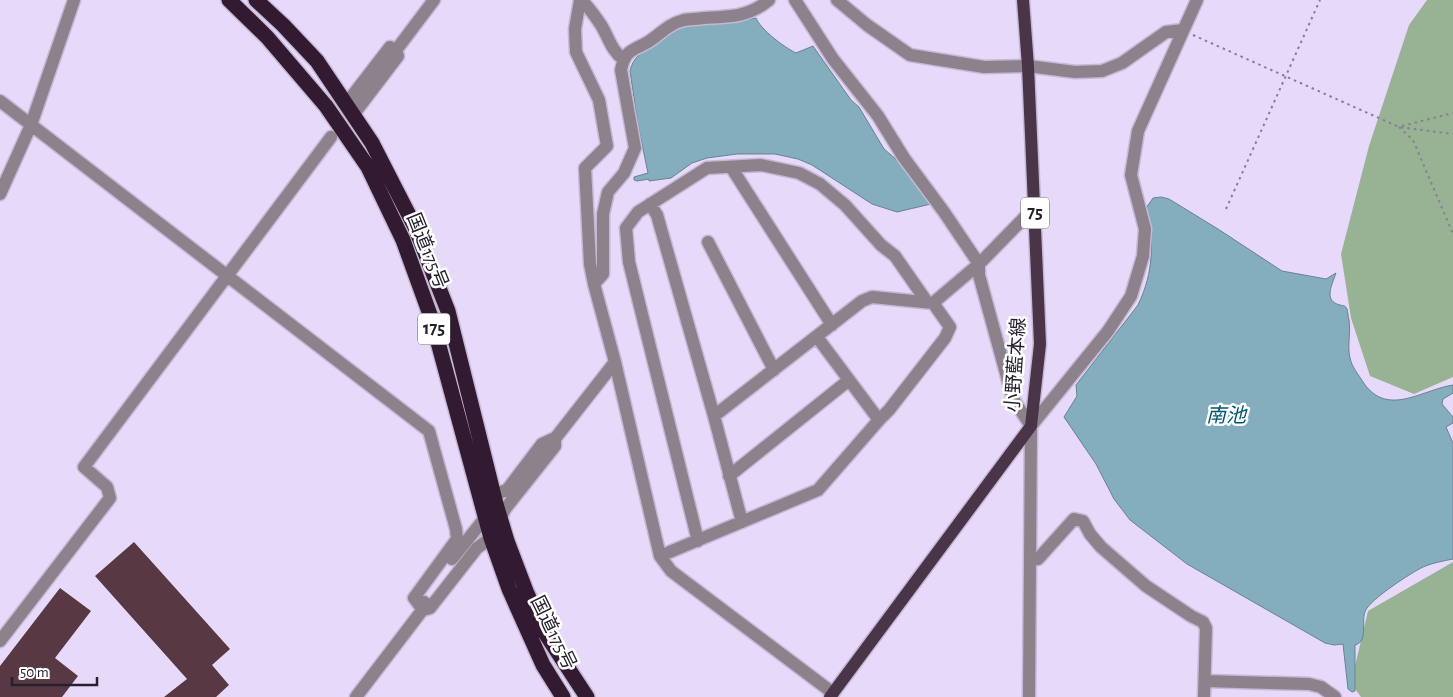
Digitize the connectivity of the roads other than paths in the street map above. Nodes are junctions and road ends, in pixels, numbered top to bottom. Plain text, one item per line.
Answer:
1 (74, 0) edge
2 (229, 0) edge
3 (256, 0) edge
4 (434, 0) edge
5 (580, 0) edge
6 (769, 0) edge
7 (795, 0) edge
8 (837, 0) edge
9 (1023, 0) edge
10 (1198, 0) edge
11 (1184, 30) junction
12 (623, 59) junction
13 (1028, 66) junction
14 (0, 101) edge
15 (353, 106) junction
16 (31, 125) junction
17 (337, 130) junction
18 (731, 167) junction
19 (0, 194) edge
20 (650, 204) junction
21 (1035, 216) junction
22 (708, 242) dead end
23 (979, 264) junction
24 (227, 276) junction
25 (594, 284) junction
26 (930, 302) junction
27 (832, 325) junction
28 (817, 337) junction
29 (615, 362) junction
30 (774, 370) junction
31 (850, 380) junction
32 (714, 416) junction
33 (879, 420) junction
34 (1031, 426) junction
35 (555, 438) junction
36 (729, 476) junction
37 (501, 496) junction
38 (493, 518) junction
39 (742, 522) junction
40 (483, 540) junction
41 (698, 541) junction
42 (660, 556) junction
43 (1031, 560) junction
44 (422, 610) junction
45 (0, 641) edge
46 (1205, 681) junction
47 (832, 695) edge
48 (356, 697) edge
49 (564, 697) edge
50 (587, 697) edge
51 (1029, 697) edge
52 (1204, 697) edge
53 (1335, 697) edge

1 - 16 street
2 - 17 highway, 国道175号 / 175
3 - 15 highway, 国道175号 / 175
4 - 15 street
5 - 12 street
5 - 25 street
6 - 12 street
7 - 23 street
8 - 13 street
9 - 13 main road, 小野藍本線 / 75
10 - 11 street
11 - 13 street
11 - 34 street
12 - 25 street
13 - 21 main road, 小野藍本線 / 75
14 - 16 street
15 - 37 highway, 国道175号 / 175
16 - 19 street
16 - 24 street
17 - 24 street
17 - 38 highway, 国道175号 / 175
18 - 20 street
18 - 26 street
18 - 27 street
20 - 32 street
20 - 41 street
21 - 23 street
21 - 34 main road, 小野藍本線 / 75
22 - 30 street
23 - 26 street
23 - 34 street
24 - 44 street
24 - 45 street
25 - 29 street
26 - 27 street
26 - 33 street
27 - 28 street
28 - 30 street
28 - 31 street
29 - 35 street
29 - 42 street
30 - 32 street
31 - 33 street
31 - 36 street
32 - 36 street
33 - 39 street
34 - 43 street
34 - 47 main road, 小野藍本線
35 - 37 street
35 - 38 street
36 - 39 street
37 - 38 highway, 国道175号 / 175
38 - 40 highway, 国道175号 / 175
38 - 44 street
38 - 50 highway, 国道175号 / 175
39 - 41 street
40 - 44 street
40 - 49 highway, 国道175号 / 175
41 - 42 street
42 - 47 street
43 - 46 street
43 - 51 street
44 - 48 street
46 - 52 street
46 - 53 street

